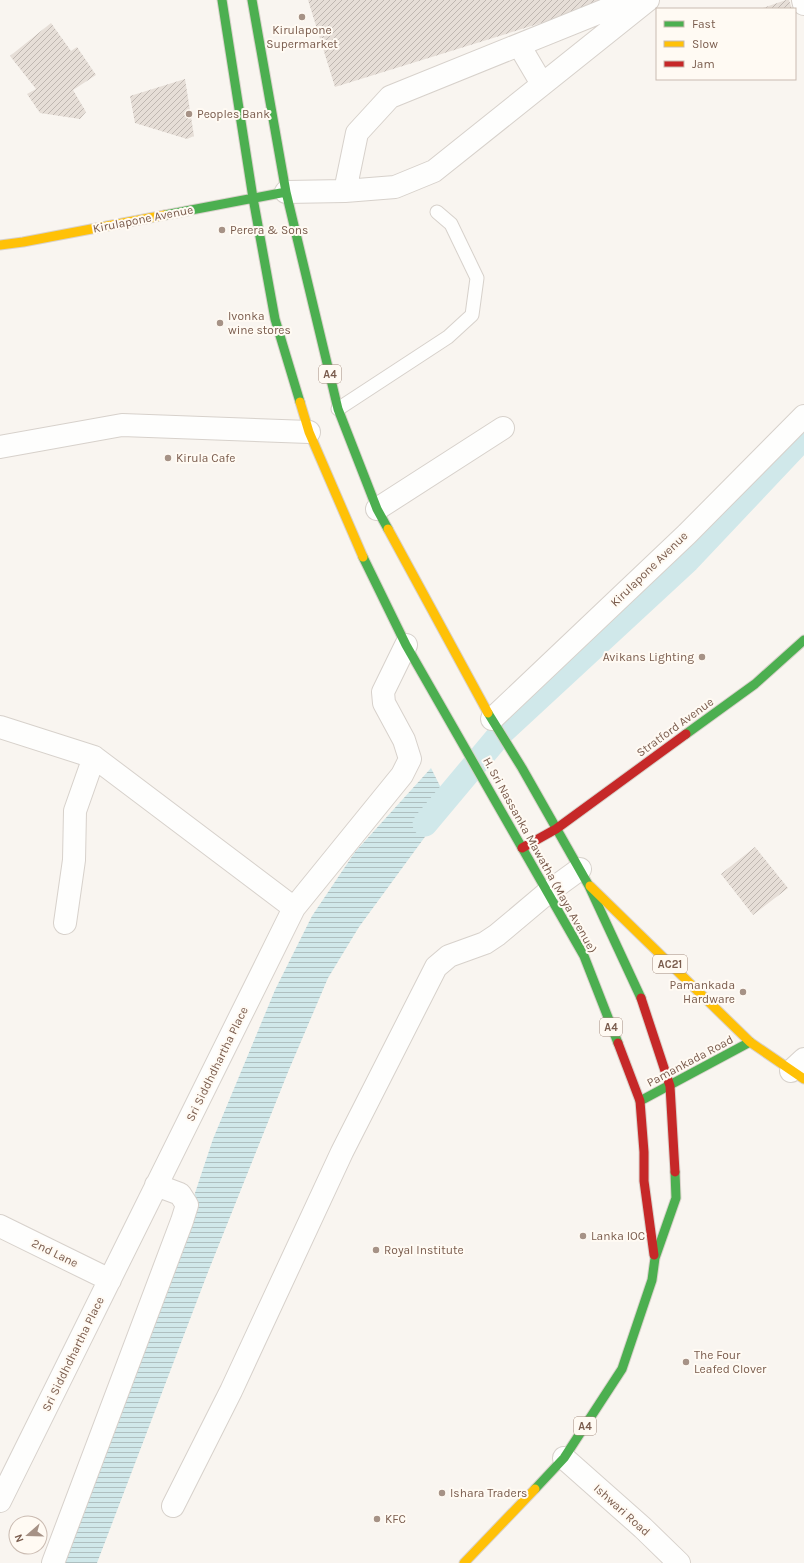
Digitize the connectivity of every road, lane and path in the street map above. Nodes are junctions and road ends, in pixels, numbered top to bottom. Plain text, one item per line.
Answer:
1 (222, 0) edge
2 (252, 0) edge
3 (648, 0) edge
4 (803, 0) edge
5 (804, 4) edge
6 (625, 7) edge
7 (519, 45) junction
8 (542, 84) junction
9 (345, 191) junction
10 (286, 192) junction
11 (253, 198) junction
12 (437, 212) dead end
13 (0, 245) edge
14 (338, 409) junction
15 (804, 416) edge
16 (503, 428) dead end
17 (309, 432) junction
18 (0, 447) edge
19 (377, 509) junction
20 (804, 640) edge
21 (406, 645) junction
22 (492, 719) junction
23 (0, 726) edge
24 (94, 757) junction
25 (556, 829) junction
26 (522, 848) junction
27 (584, 878) junction
28 (547, 893) junction
29 (294, 908) junction
30 (65, 923) dead end
31 (750, 1042) junction
32 (800, 1070) edge
33 (670, 1086) junction
34 (640, 1101) junction
35 (156, 1186) junction
36 (0, 1226) edge
37 (655, 1258) junction
38 (110, 1280) junction
39 (564, 1458) junction
40 (0, 1501) edge
41 (173, 1506) dead end
42 (54, 1563) edge
43 (464, 1563) edge
44 (679, 1563) edge

1 - 11 main road, A4
2 - 10 main road, A4
3 - 6 street
4 - 5 street
6 - 7 street
6 - 8 street
7 - 8 street
7 - 9 street
8 - 9 street
9 - 10 street
10 - 11 main road, Kirulapone Avenue
10 - 14 main road, A4
11 - 13 main road, Kirulapone Avenue
11 - 17 main road, A4
12 - 14 lane
14 - 19 main road, A4
15 - 22 street, Kirulapone Avenue
16 - 19 street
17 - 18 street
17 - 21 main road, A4
19 - 22 main road, A4
20 - 25 main road, Stratford Avenue
21 - 26 main road, H. Sri Nassanka Mawatha (Maya Avenue) / A4
21 - 29 street, Sri Siddhdhartha Place
22 - 25 main road, H. Sri Nassanka Mawatha (Maya Avenue) / A4
23 - 24 street
24 - 29 street
24 - 30 street
25 - 26 main road, Stratford Avenue
25 - 27 main road, H. Sri Nassanka Mawatha (Maya Avenue) / A4
26 - 28 main road, H. Sri Nassanka Mawatha (Maya Avenue) / A4
27 - 28 street
27 - 31 main road, Pamankada Road / AC21
27 - 33 main road, H. Sri Nassanka Mawatha (Maya Avenue) / A4
28 - 34 main road, H. Sri Nassanka Mawatha (Maya Avenue) / A4
28 - 41 street
29 - 35 street, Sri Siddhdhartha Place
31 - 32 main road, Pamankada Road / AC21
31 - 33 main road, Pamankada Road
33 - 34 main road, Pamankada Road
33 - 37 main road, H. Sri Nassanka Mawatha (Maya Avenue) / A4
34 - 37 main road, H. Sri Nassanka Mawatha (Maya Avenue) / A4
35 - 38 street, Sri Siddhdhartha Place
35 - 42 street
36 - 38 street, 2nd Lane
37 - 39 main road, H. Sri Nassanka Mawatha (Maya Avenue) / A4
38 - 40 street, Sri Siddhdhartha Place
39 - 43 main road, H. Sri Nassanka Mawatha (Maya Avenue) / A4
39 - 44 street, Ishwari Road

